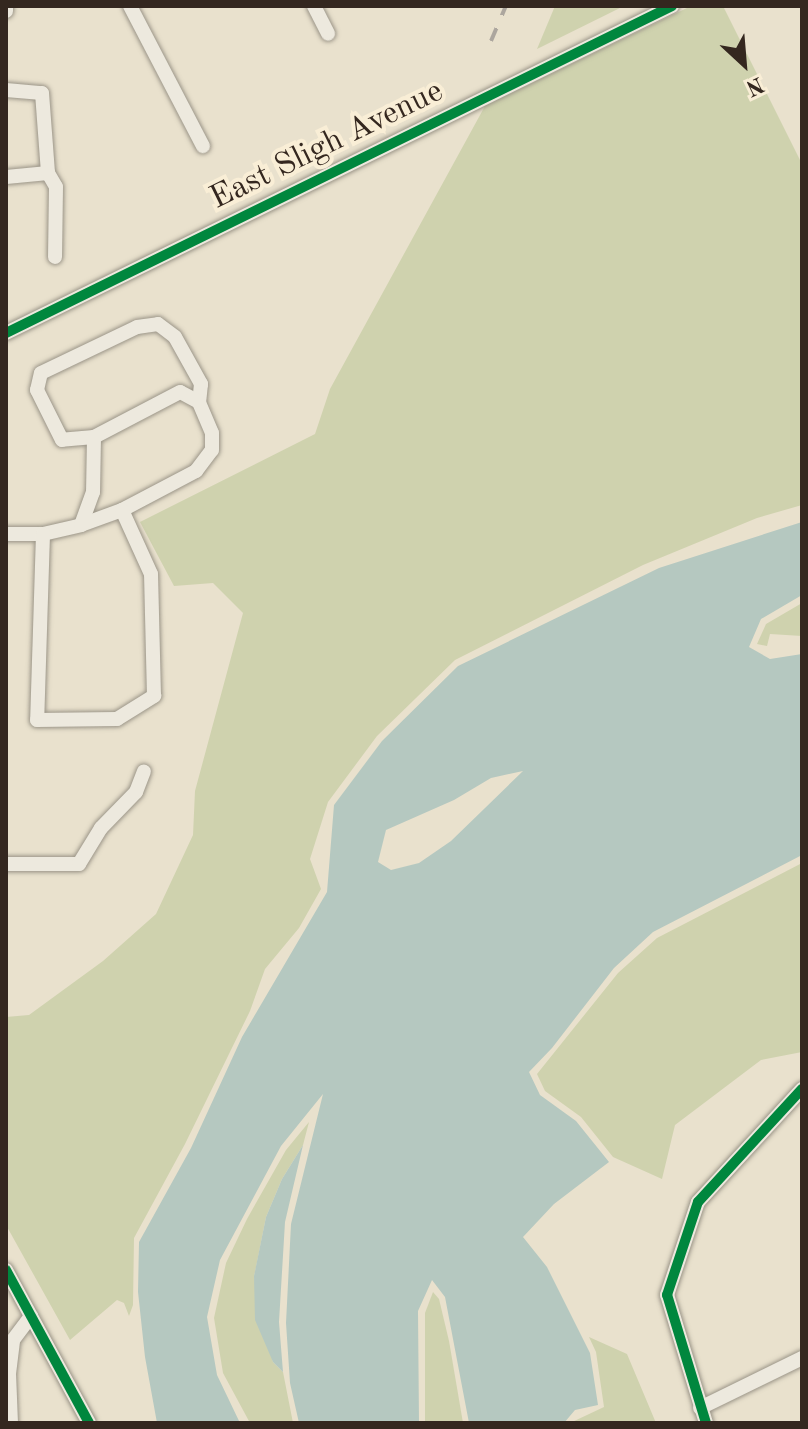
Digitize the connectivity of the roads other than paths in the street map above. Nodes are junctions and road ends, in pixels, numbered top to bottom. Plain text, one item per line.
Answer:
1 (130, 6) edge
2 (314, 6) edge
3 (672, 6) edge
4 (328, 34) dead end
5 (6, 90) edge
6 (203, 146) dead end
7 (48, 173) junction
8 (6, 177) edge
9 (55, 257) dead end
10 (6, 333) edge
11 (199, 402) junction
12 (94, 437) junction
13 (122, 510) junction
14 (81, 525) junction
15 (6, 534) edge
16 (43, 534) junction
17 (144, 771) dead end
18 (6, 864) edge
19 (802, 1089) edge
20 (6, 1270) edge
21 (31, 1316) junction
22 (802, 1358) edge
23 (700, 1408) junction
24 (11, 1423) edge
25 (89, 1423) edge
26 (706, 1423) edge

1 - 6 street
2 - 4 street
3 - 10 street, East Sligh Avenue
5 - 7 street
7 - 8 street
7 - 9 street
11 - 12 street
11 - 12 street
11 - 13 street
12 - 14 street
13 - 14 street
13 - 16 street
14 - 16 street
15 - 16 street
17 - 18 street
19 - 23 street
20 - 21 street
21 - 24 street
21 - 25 street
22 - 23 street
23 - 26 street

